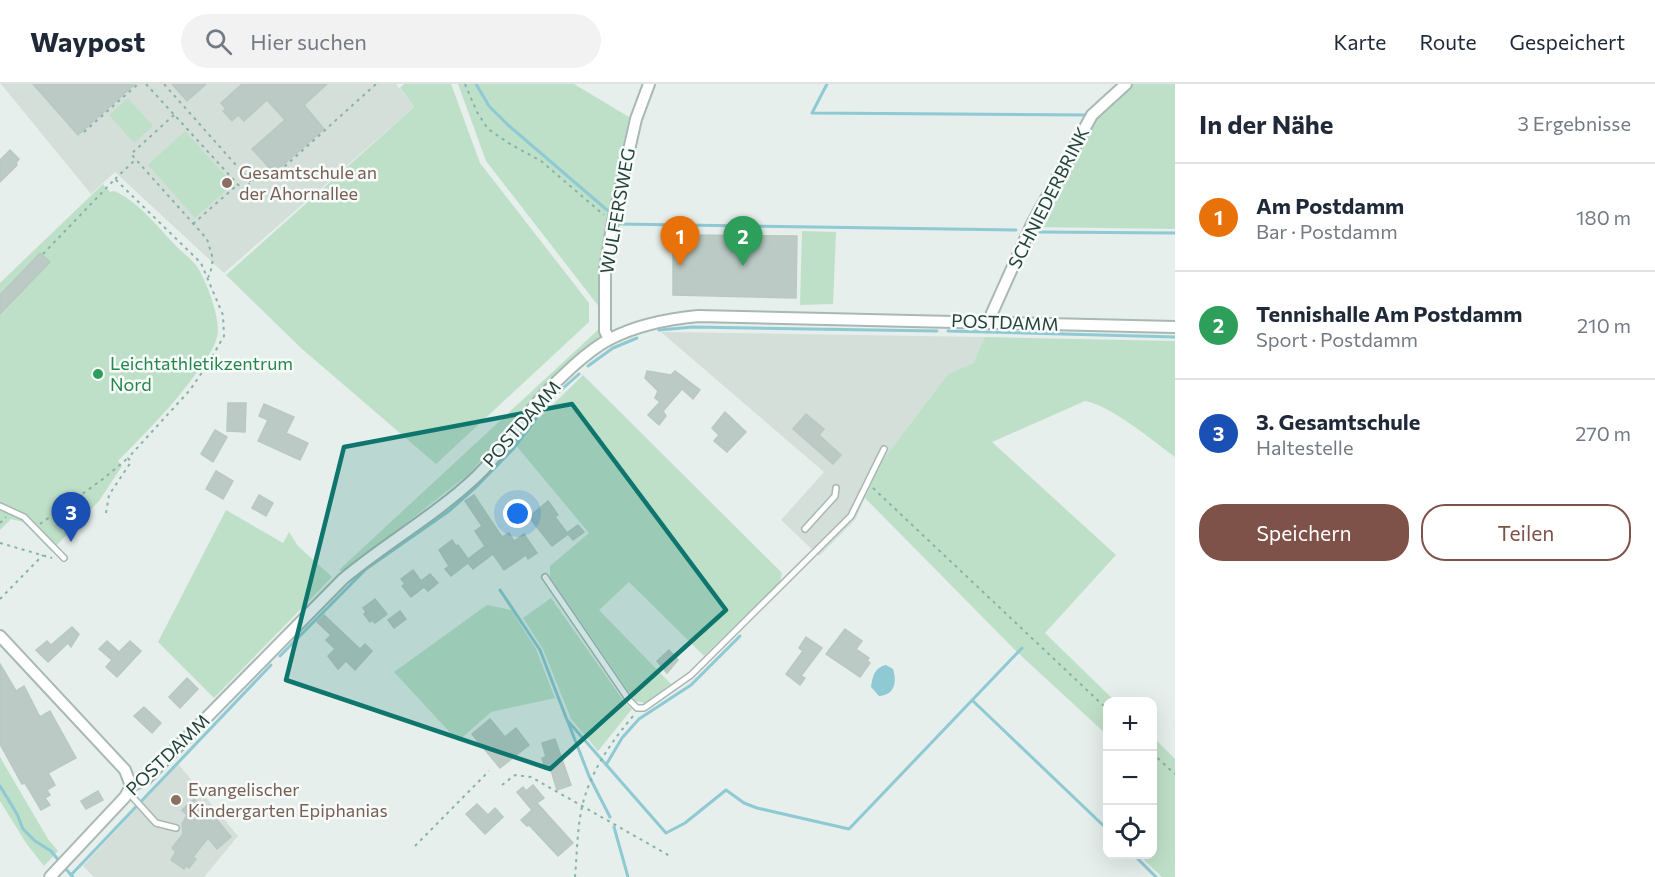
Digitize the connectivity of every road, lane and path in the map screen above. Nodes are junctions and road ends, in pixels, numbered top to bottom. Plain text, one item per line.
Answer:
1 (138, 84) edge
2 (146, 84) edge
3 (164, 84) edge
4 (376, 84) edge
5 (465, 84) edge
6 (649, 84) edge
7 (1126, 84) edge
8 (174, 115) junction
9 (84, 132) dead end
10 (136, 159) junction
11 (115, 178) junction
12 (251, 183) junction
13 (237, 185) junction
14 (613, 221) junction
15 (193, 224) junction
16 (43, 254) dead end
17 (208, 277) junction
18 (991, 323) junction
19 (1175, 327) edge
20 (609, 339) junction
21 (884, 449) dead end
22 (128, 458) junction
23 (866, 482) junction
24 (836, 488) dead end
25 (0, 506) edge
26 (106, 513) dead end
27 (35, 527) junction
28 (805, 529) dead end
29 (0, 543) edge
30 (43, 555) junction
31 (64, 558) dead end
32 (58, 565) dead end
33 (545, 577) dead end
34 (0, 599) edge
35 (0, 636) edge
36 (1103, 706) edge
37 (637, 708) junction
38 (1157, 758) edge
39 (489, 771) dead end
40 (1175, 774) edge
41 (502, 785) dead end
42 (129, 789) junction
43 (582, 807) junction
44 (176, 828) dead end
45 (415, 846) dead end
46 (670, 856) dead end
47 (53, 874) edge
48 (574, 877) edge

1 - 9 path
2 - 8 path
3 - 12 path
4 - 12 path
5 - 14 path
6 - 14 street, WULFERSWEG
7 - 18 street, SCHNIEDERBRINK
8 - 10 path
8 - 13 path
10 - 11 path
10 - 15 path
11 - 16 path
11 - 17 path
12 - 13 path
13 - 15 path
14 - 20 street, WULFERSWEG
15 - 17 path
17 - 22 path
18 - 19 street, POSTDAMM
18 - 20 street, POSTDAMM
20 - 42 street, POSTDAMM
21 - 23 lane
22 - 26 path
22 - 27 path
23 - 36 path
23 - 37 lane
24 - 28 lane
25 - 27 lane
27 - 31 lane
29 - 30 path
30 - 32 path
30 - 34 path
33 - 37 lane
35 - 42 street
37 - 43 path
38 - 40 path
39 - 45 path
41 - 43 path
42 - 44 lane
42 - 47 street, POSTDAMM
43 - 46 path
43 - 48 path

